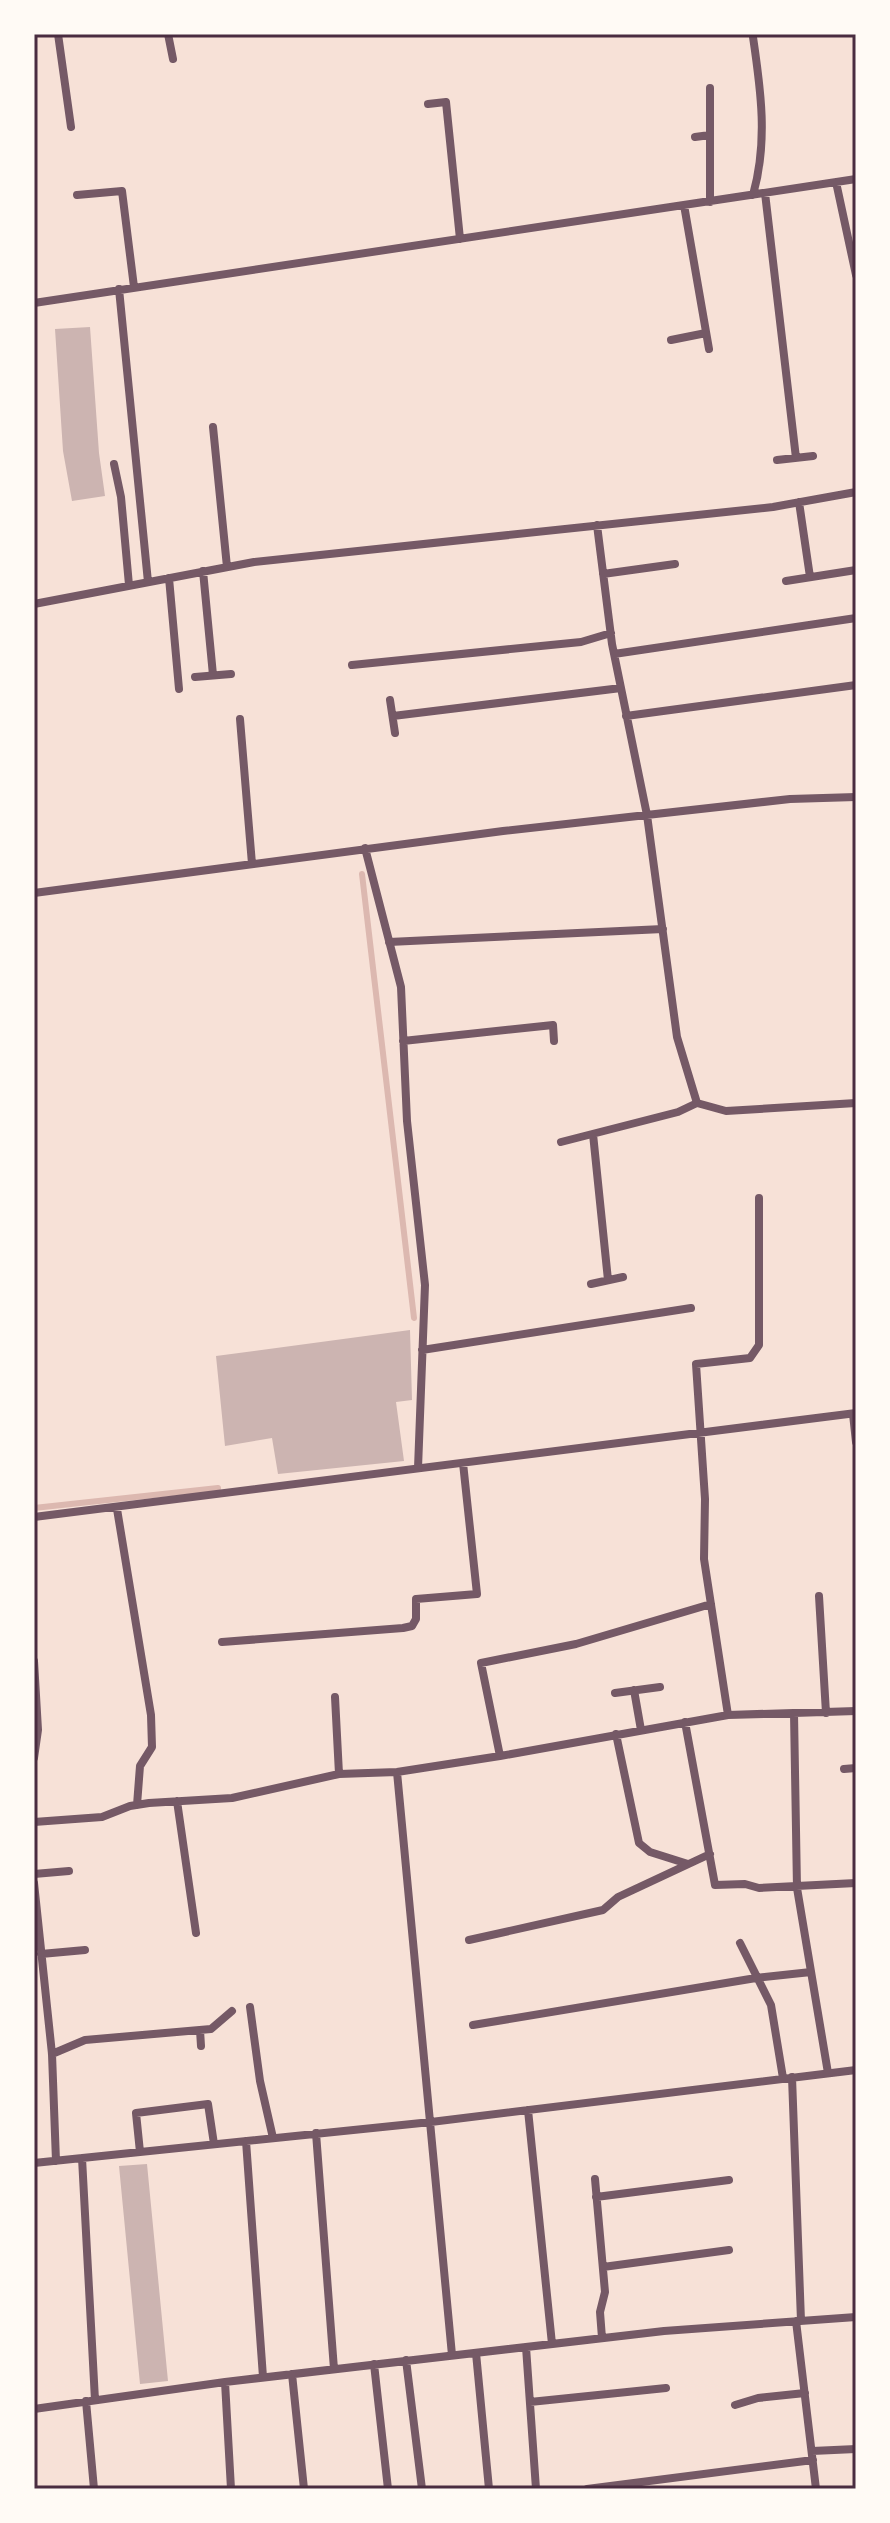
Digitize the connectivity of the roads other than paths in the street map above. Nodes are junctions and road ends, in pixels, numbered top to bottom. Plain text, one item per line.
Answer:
1 (58, 34) edge
2 (168, 34) edge
3 (753, 37) dead end
4 (173, 59) dead end
5 (710, 88) dead end
6 (428, 104) dead end
7 (71, 127) dead end
8 (710, 135) junction
9 (695, 137) dead end
10 (856, 179) edge
11 (836, 182) junction
12 (765, 193) junction
13 (77, 195) dead end
14 (753, 195) junction
15 (710, 202) junction
16 (684, 205) junction
17 (460, 239) junction
18 (856, 275) edge
19 (134, 287) junction
20 (119, 289) junction
21 (34, 303) edge
22 (706, 333) junction
23 (671, 340) dead end
24 (709, 349) dead end
25 (213, 427) dead end
26 (813, 456) dead end
27 (796, 458) junction
28 (777, 460) dead end
29 (114, 464) dead end
30 (856, 492) edge
31 (799, 502) junction
32 (597, 525) junction
33 (675, 564) dead end
34 (227, 567) junction
35 (856, 570) edge
36 (203, 571) junction
37 (603, 574) junction
38 (810, 577) junction
39 (169, 578) junction
40 (786, 581) dead end
41 (148, 582) junction
42 (129, 585) junction
43 (34, 604) edge
44 (856, 618) edge
45 (611, 633) junction
46 (614, 654) junction
47 (352, 665) dead end
48 (231, 674) dead end
49 (213, 675) junction
50 (195, 677) dead end
51 (856, 685) edge
52 (621, 688) junction
53 (179, 689) dead end
54 (390, 700) dead end
55 (393, 716) junction
56 (626, 716) junction
57 (240, 719) dead end
58 (395, 733) dead end
59 (856, 797) edge
60 (647, 815) junction
61 (365, 848) junction
62 (252, 864) junction
63 (34, 893) edge
64 (663, 929) junction
65 (389, 942) junction
66 (403, 1041) junction
67 (554, 1041) dead end
68 (697, 1103) junction
69 (856, 1103) edge
70 (593, 1134) junction
71 (561, 1142) dead end
72 (759, 1198) dead end
73 (623, 1277) dead end
74 (608, 1280) junction
75 (591, 1284) dead end
76 (691, 1308) dead end
77 (422, 1350) junction
78 (854, 1413) edge
79 (702, 1432) junction
80 (856, 1442) edge
81 (463, 1463) junction
82 (418, 1468) junction
83 (117, 1509) junction
84 (34, 1517) edge
85 (819, 1596) dead end
86 (711, 1604) junction
87 (222, 1642) dead end
88 (34, 1661) edge
89 (660, 1687) dead end
90 (634, 1690) junction
91 (615, 1693) dead end
92 (335, 1697) dead end
93 (856, 1711) edge
94 (794, 1713) junction
95 (826, 1713) junction
96 (728, 1715) junction
97 (685, 1722) junction
98 (641, 1730) junction
99 (616, 1734) junction
100 (500, 1756) junction
101 (34, 1758) edge
102 (856, 1768) edge
103 (844, 1769) dead end
104 (397, 1772) junction
105 (339, 1774) junction
106 (177, 1801) junction
107 (137, 1805) junction
108 (34, 1822) edge
109 (710, 1854) junction
110 (688, 1864) junction
111 (69, 1871) dead end
112 (34, 1874) edge
113 (34, 1883) edge
114 (856, 1883) edge
115 (797, 1888) junction
116 (196, 1933) dead end
117 (469, 1940) dead end
118 (740, 1943) dead end
119 (85, 1950) dead end
120 (41, 1954) junction
121 (811, 1972) junction
122 (756, 1978) junction
123 (250, 2007) dead end
124 (232, 2011) dead end
125 (473, 2025) dead end
126 (200, 2030) junction
127 (201, 2046) dead end
128 (52, 2054) junction
129 (856, 2070) edge
130 (828, 2073) junction
131 (788, 2077) junction
132 (528, 2110) junction
133 (431, 2122) junction
134 (316, 2133) junction
135 (273, 2138) junction
136 (246, 2141) junction
137 (214, 2144) junction
138 (140, 2152) junction
139 (82, 2158) junction
140 (56, 2161) junction
141 (34, 2163) edge
142 (595, 2179) dead end
143 (729, 2180) dead end
144 (596, 2197) junction
145 (729, 2250) dead end
146 (603, 2267) junction
147 (856, 2317) edge
148 (799, 2321) junction
149 (602, 2338) junction
150 (552, 2344) junction
151 (526, 2347) junction
152 (476, 2353) junction
153 (452, 2355) junction
154 (406, 2360) junction
155 (374, 2364) junction
156 (334, 2369) junction
157 (292, 2374) junction
158 (263, 2377) junction
159 (225, 2382) junction
160 (666, 2388) dead end
161 (805, 2393) junction
162 (91, 2401) junction
163 (530, 2402) junction
164 (735, 2405) dead end
165 (34, 2409) edge
166 (856, 2449) edge
167 (813, 2456) junction
168 (94, 2489) edge
169 (231, 2489) edge
170 (304, 2489) edge
171 (388, 2489) edge
172 (422, 2489) edge
173 (489, 2489) edge
174 (536, 2489) edge
175 (587, 2489) edge
176 (816, 2489) edge

1 - 7 street
2 - 4 street
3 - 14 street
5 - 8 street
6 - 17 street
8 - 9 street
8 - 15 street
10 - 11 street
11 - 12 street
11 - 18 street
12 - 14 street
12 - 27 street
13 - 19 street
14 - 15 street
15 - 16 street
16 - 17 street
16 - 22 street
17 - 19 street
19 - 20 street
20 - 21 street
20 - 41 street
22 - 23 street
22 - 24 street
25 - 34 street
26 - 27 street
27 - 28 street
29 - 42 street
30 - 31 street
31 - 32 street
31 - 38 street
32 - 34 street
32 - 37 street
33 - 37 street
34 - 36 street
35 - 38 street
36 - 39 street
36 - 49 street
37 - 45 street
38 - 40 street
39 - 41 street
39 - 53 street
41 - 42 street
42 - 43 street
44 - 46 street
45 - 46 street
45 - 47 street
46 - 52 street
48 - 49 street
49 - 50 street
51 - 56 street
52 - 55 street
52 - 56 street
54 - 55 street
55 - 58 street
56 - 60 street
57 - 62 street
59 - 60 street
60 - 61 street
60 - 64 street
61 - 62 street
61 - 65 street
62 - 63 street
64 - 65 street
64 - 68 street
65 - 66 street
66 - 67 street
66 - 77 street
68 - 69 street
68 - 70 street
70 - 71 street
70 - 74 street
72 - 79 street
73 - 74 street
74 - 75 street
76 - 77 street
77 - 82 street
78 - 79 street
78 - 80 street
79 - 81 street
79 - 86 street
81 - 82 street
81 - 87 street
82 - 83 street
83 - 84 street
83 - 107 street
85 - 95 street
86 - 96 street
86 - 100 street
88 - 101 street
89 - 90 street
90 - 91 street
90 - 98 street
92 - 105 street
93 - 95 street
94 - 95 street
94 - 96 street
94 - 115 street
96 - 97 street
97 - 98 street
97 - 109 street
98 - 99 street
99 - 100 street
99 - 110 street
100 - 104 street
102 - 103 street
104 - 105 street
104 - 133 street
105 - 106 street
106 - 107 street
106 - 116 street
107 - 108 street
109 - 110 street
109 - 115 street
110 - 117 street
111 - 112 street
113 - 120 street
114 - 115 street
115 - 121 street
118 - 122 street
119 - 120 street
120 - 128 street
121 - 122 street
121 - 130 street
122 - 125 street
122 - 131 street
123 - 135 street
124 - 126 street
126 - 127 street
126 - 128 street
128 - 140 street
129 - 130 street
130 - 131 street
131 - 132 street
131 - 148 street
132 - 133 street
132 - 150 street
133 - 134 street
133 - 153 street
134 - 135 street
134 - 156 street
135 - 136 street
136 - 137 street
136 - 158 street
137 - 138 street
137 - 138 street
138 - 139 street
139 - 140 street
139 - 162 street
140 - 141 street
142 - 144 street
143 - 144 street
144 - 146 street
145 - 146 street
146 - 149 street
147 - 148 street
148 - 149 street
148 - 161 street
149 - 150 street
150 - 151 street
151 - 152 street
151 - 163 street
152 - 153 street
152 - 173 street
153 - 154 street
154 - 155 street
154 - 172 street
155 - 156 street
155 - 171 street
156 - 157 street
157 - 158 street
157 - 170 street
158 - 159 street
159 - 162 street
159 - 169 street
160 - 163 street
161 - 164 street
161 - 167 street
162 - 165 street
162 - 168 street
163 - 174 street
166 - 167 street
167 - 175 street
167 - 176 street

